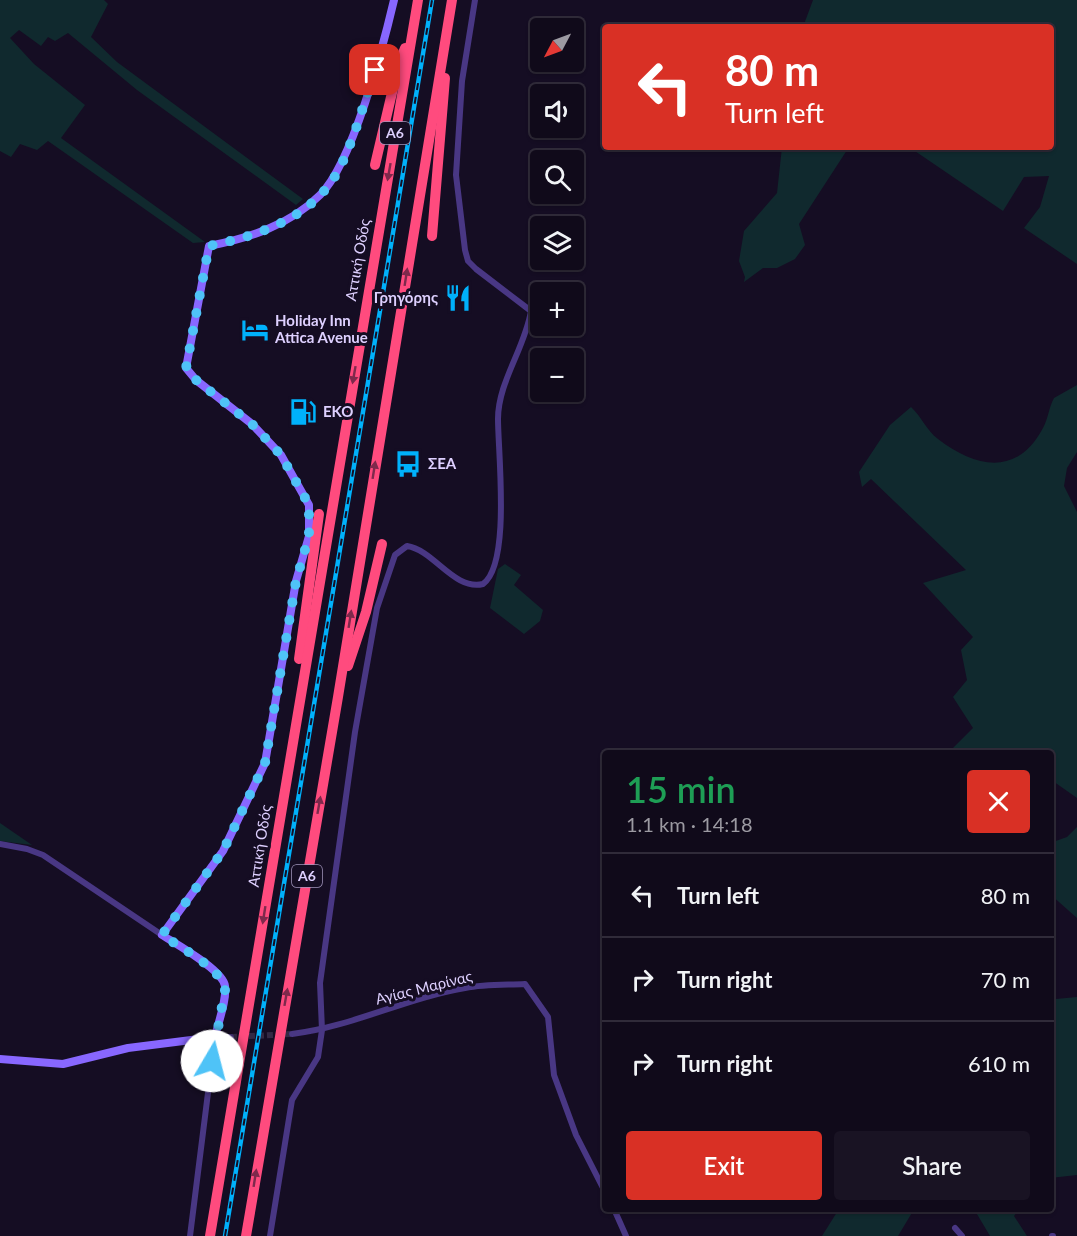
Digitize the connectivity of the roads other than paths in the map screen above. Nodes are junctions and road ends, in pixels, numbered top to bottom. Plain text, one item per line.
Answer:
1 (394, 0) edge
2 (418, 0) edge
3 (452, 0) edge
4 (475, 0) edge
5 (412, 31) junction
6 (445, 39) junction
7 (375, 165) dead end
8 (432, 236) dead end
9 (319, 514) dead end
10 (382, 544) dead end
11 (338, 698) junction
12 (286, 775) junction
13 (0, 844) edge
14 (162, 935) junction
15 (322, 1030) junction
16 (292, 1034) tunnel mouth
17 (215, 1037) junction
18 (231, 1037) tunnel mouth
19 (0, 1059) edge
20 (602, 1186) edge
21 (615, 1212) edge
22 (955, 1228) dead end
23 (190, 1236) edge
24 (210, 1236) edge
25 (246, 1236) edge
26 (270, 1236) edge
27 (626, 1236) edge
28 (962, 1236) edge

1 - 14 street
2 - 5 highway, Αττική Οδός / Α6
3 - 6 highway, Α6
4 - 15 street
5 - 7 highway
5 -> 12 highway, Αττική Οδός / Α6
6 - 8 highway
11 -> 6 highway, Α6
9 - 12 highway
10 - 11 highway
25 -> 11 highway, Α6
12 -> 24 highway, Αττική Οδός / Α6
13 - 14 street
14 - 17 street
15 - 16 street
15 - 20 street, Αγίας Μαρίνας
15 - 26 street
17 - 18 street
17 - 19 street
17 - 23 street
21 - 27 street
22 - 28 street

